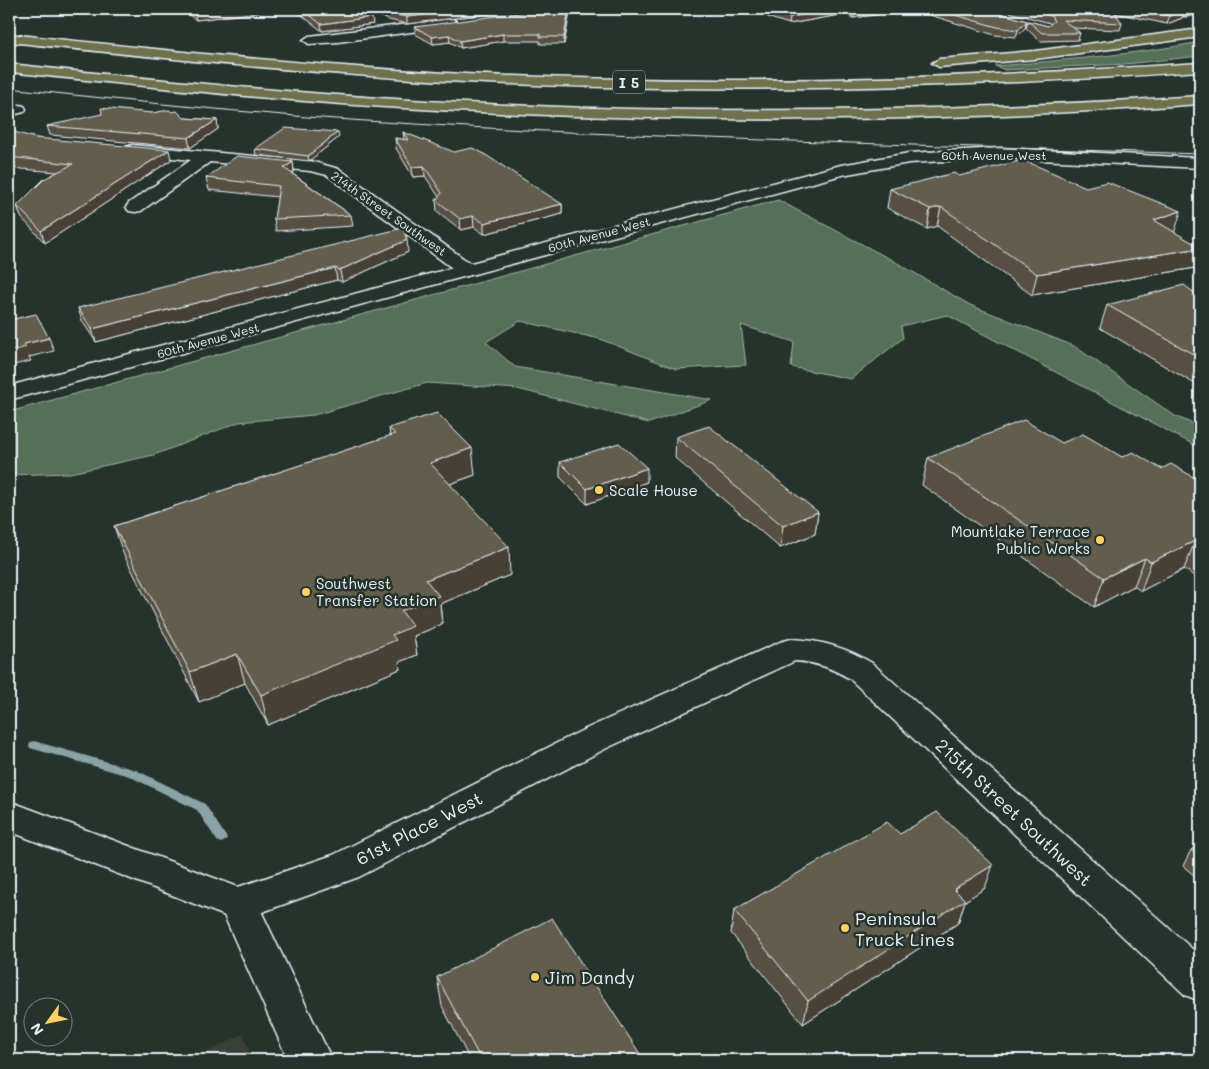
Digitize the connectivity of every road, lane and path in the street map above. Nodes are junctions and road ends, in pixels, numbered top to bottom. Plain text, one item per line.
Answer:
1 (1163, 9) edge
2 (1189, 12) dead end
3 (378, 21) edge
4 (463, 22) edge
5 (415, 27) junction
6 (1200, 33) edge
7 (9, 38) edge
8 (309, 40) dead end
9 (59, 43) junction
10 (924, 64) dead end
11 (1200, 67) edge
12 (9, 68) edge
13 (631, 70) dead end
14 (1200, 100) edge
15 (800, 115) junction
16 (1139, 118) dead end
17 (118, 148) edge
18 (208, 156) junction
19 (1200, 163) edge
20 (135, 207) dead end
21 (467, 270) junction
22 (9, 393) edge
23 (821, 653) joint
24 (9, 816) edge
25 (238, 904) junction
26 (1200, 982) edge
27 (310, 1060) edge

1 - 2 street
3 - 5 street
4 - 5 street
5 - 8 street
6 - 10 highway
7 - 9 highway, I 5
9 - 11 highway, I 5
9 - 13 highway
12 - 15 highway, I 5
14 - 15 highway, I 5
15 - 16 highway
17 - 18 street, 214th Street Southwest
18 - 20 street
18 - 21 street, 214th Street Southwest
19 - 21 street, 60th Avenue West
21 - 22 street, 60th Avenue West
23 - 25 street, 61st Place West
23 - 26 street, 215th Street Southwest
24 - 25 street
25 - 27 street

